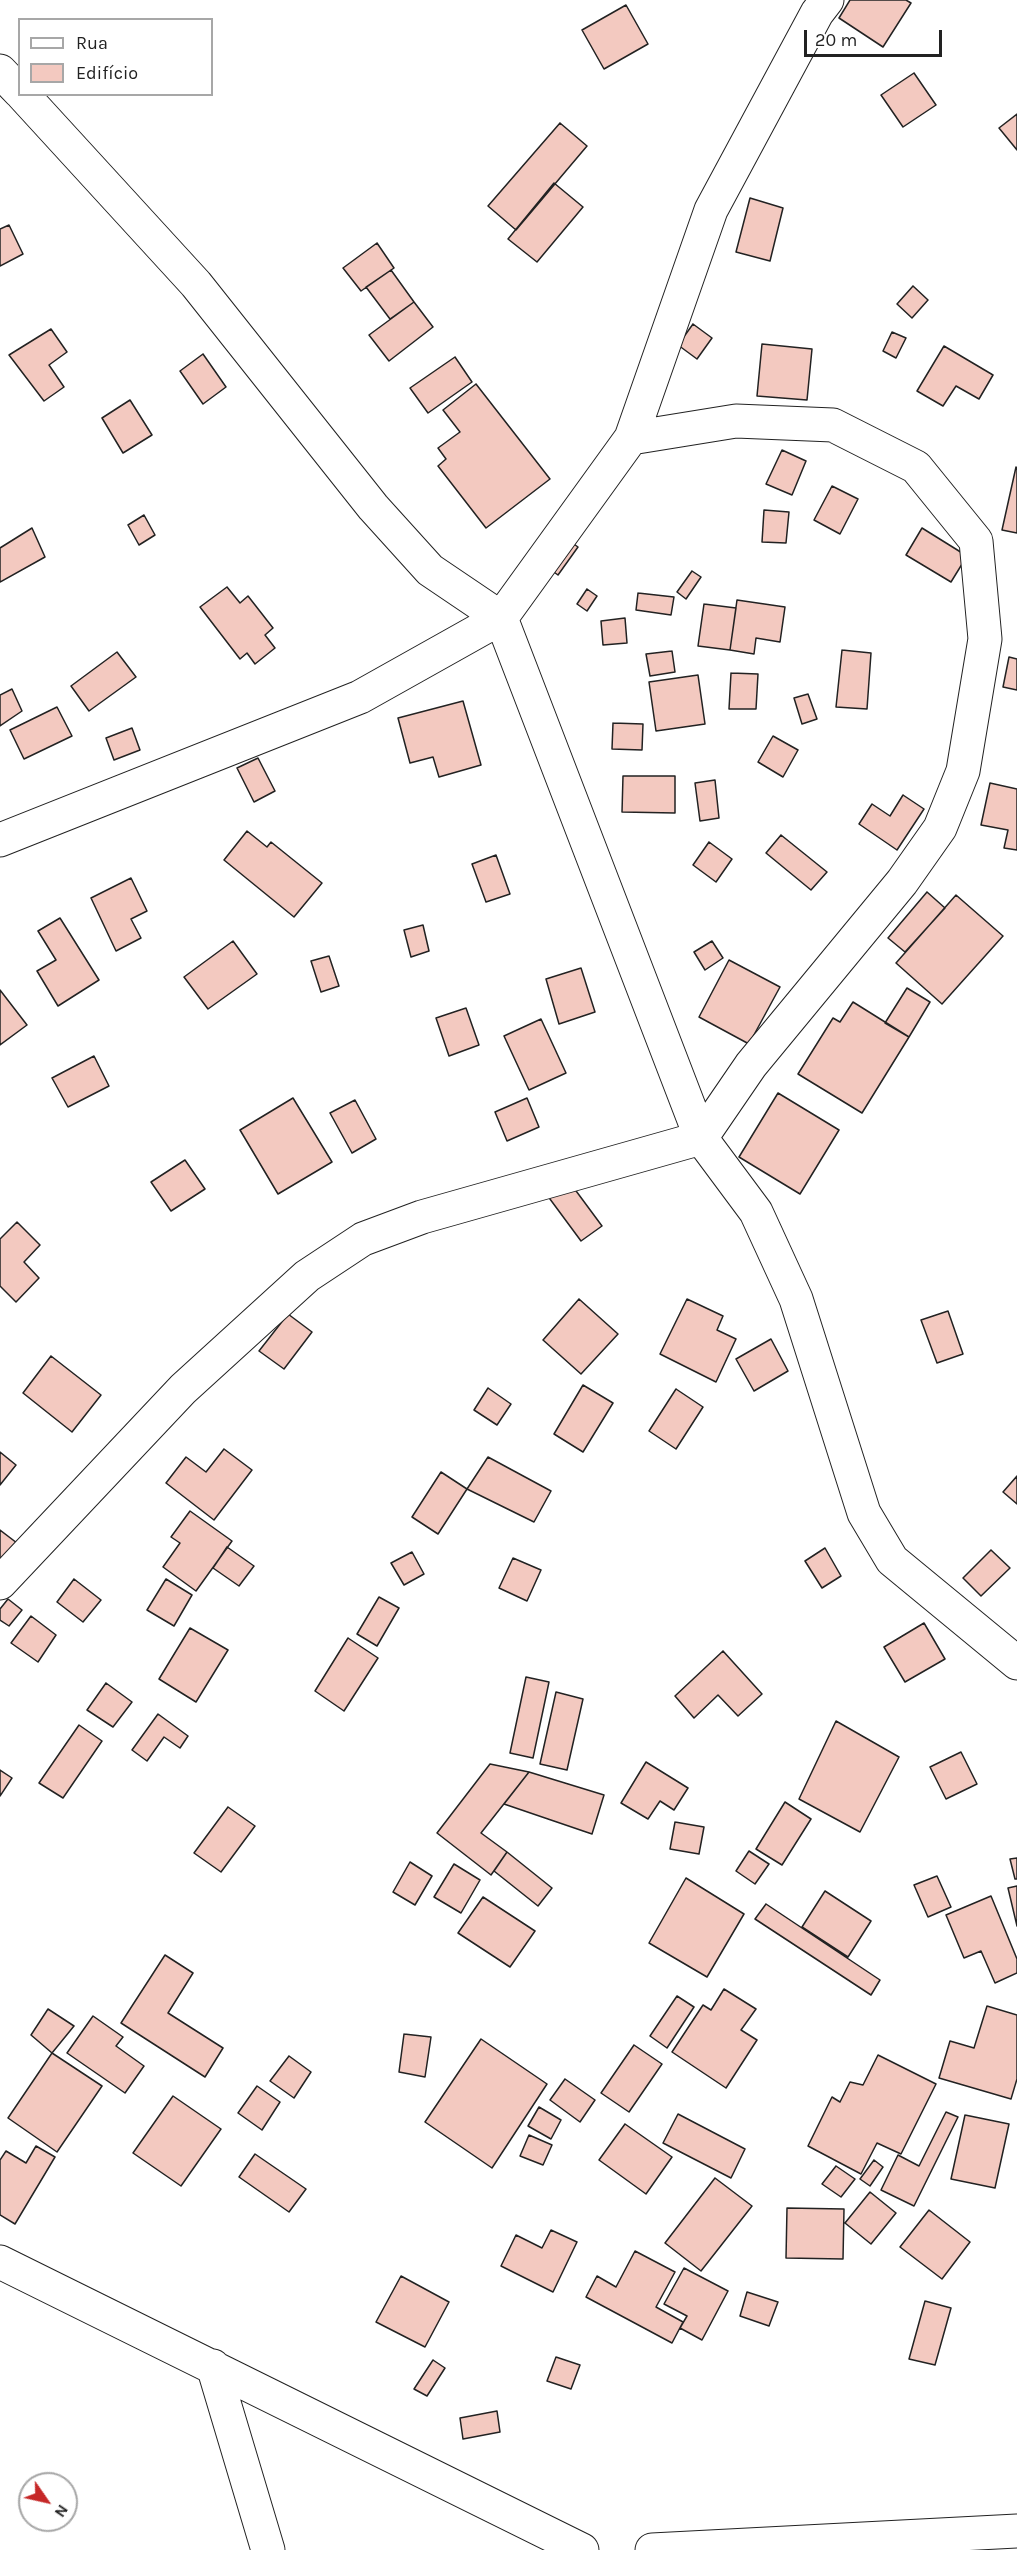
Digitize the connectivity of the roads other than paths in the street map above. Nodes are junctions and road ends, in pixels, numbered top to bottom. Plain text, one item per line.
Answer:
1 (818, 4) edge
2 (0, 71) edge
3 (18, 90) edge
4 (24, 96) edge
5 (631, 438) junction
6 (501, 618) junction
7 (0, 840) edge
8 (701, 1138) junction
9 (0, 1583) edge
10 (1017, 1663) edge
11 (0, 2262) edge
12 (213, 2366) junction
13 (1017, 2531) edge
14 (268, 2550) edge
15 (582, 2550) edge
16 (652, 2550) edge

1 - 5 main road
2 - 3 main road
4 - 6 main road
5 - 6 main road
5 - 8 main road
6 - 7 main road
6 - 8 main road
8 - 9 main road
8 - 10 main road
11 - 12 main road
12 - 14 main road
12 - 15 main road
13 - 16 main road

